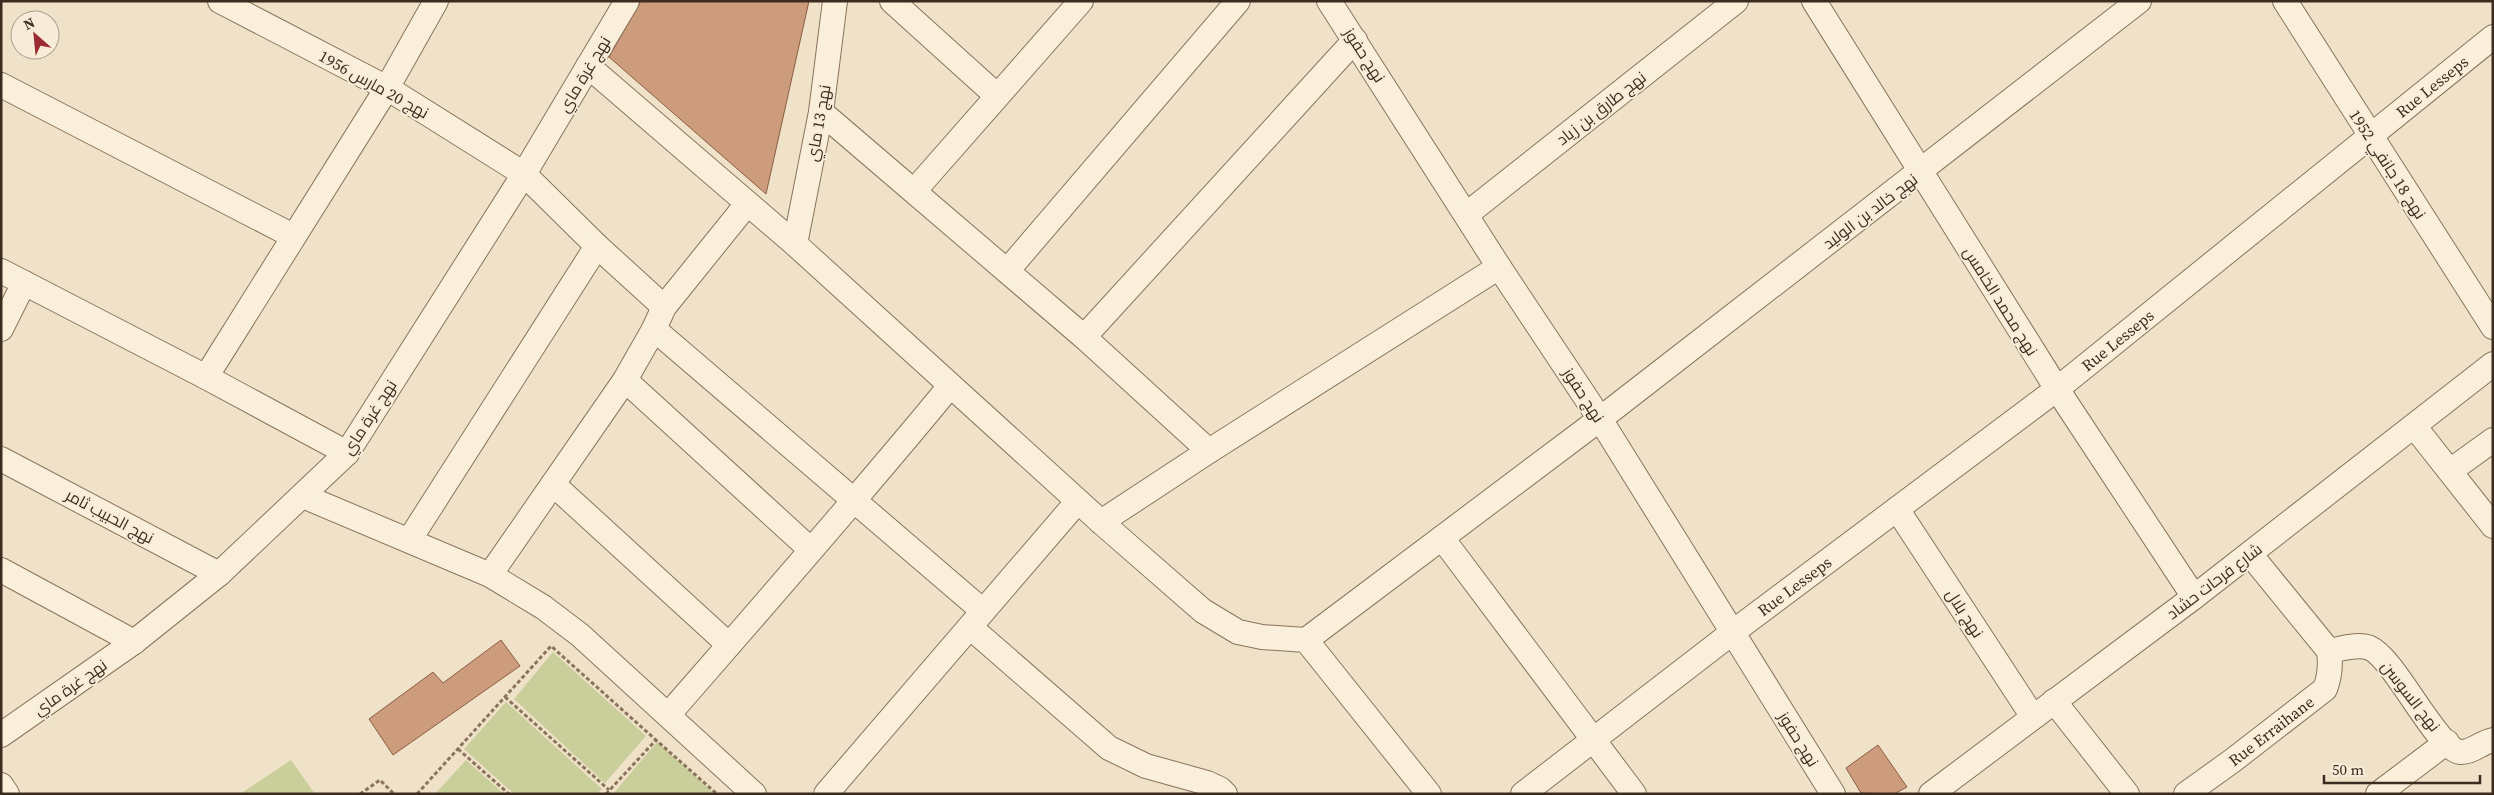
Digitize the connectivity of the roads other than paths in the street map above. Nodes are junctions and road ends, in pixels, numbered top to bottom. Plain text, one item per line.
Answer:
1 (220, 1) edge
2 (436, 1) edge
3 (627, 1) edge
4 (835, 1) edge
5 (892, 1) edge
6 (1238, 1) edge
7 (1329, 1) edge
8 (1736, 1) edge
9 (1814, 1) edge
10 (2139, 1) edge
11 (2285, 1) edge
12 (1074, 4) edge
13 (2493, 37) edge
14 (1355, 40) junction
15 (588, 66) junction
16 (1, 85) edge
17 (387, 88) junction
18 (996, 96) junction
19 (821, 112) junction
20 (2370, 135) junction
21 (1920, 172) junction
22 (524, 174) junction
23 (915, 190) junction
24 (747, 204) junction
25 (1467, 214) junction
26 (293, 236) junction
27 (795, 244) junction
28 (597, 246) junction
29 (1499, 267) junction
30 (1, 271) edge
31 (1007, 271) junction
32 (24, 283) junction
33 (664, 307) junction
34 (2493, 327) edge
35 (1, 329) edge
36 (654, 329) junction
37 (1084, 337) junction
38 (2493, 364) edge
39 (206, 377) junction
40 (625, 380) junction
41 (950, 386) junction
42 (2057, 390) junction
43 (1600, 419) junction
44 (2414, 426) junction
45 (2493, 440) edge
46 (1209, 451) junction
47 (347, 454) junction
48 (1, 459) edge
49 (2450, 471) junction
50 (553, 484) junction
51 (303, 496) junction
52 (1078, 501) junction
53 (854, 503) junction
54 (1897, 509) junction
55 (1101, 522) junction
56 (2493, 526) edge
57 (1442, 538) junction
58 (410, 539) junction
59 (810, 549) junction
60 (2250, 554) junction
61 (1, 570) edge
62 (219, 574) junction
63 (490, 574) junction
64 (2194, 597) junction
65 (976, 619) junction
66 (1733, 632) junction
67 (1306, 640) junction
68 (134, 642) junction
69 (729, 645) junction
70 (2328, 651) junction
71 (2054, 701) junction
72 (668, 715) junction
73 (2033, 717) junction
74 (1, 735) edge
75 (1594, 739) junction
76 (2493, 740) edge
77 (2447, 742) junction
78 (1, 785) edge
79 (7, 794) edge
80 (754, 794) edge
81 (826, 794) edge
82 (1225, 794) edge
83 (1429, 794) edge
84 (1523, 794) edge
85 (1634, 794) edge
86 (1833, 794) edge
87 (1931, 794) edge
88 (2127, 794) edge
89 (2186, 794) edge
90 (2378, 794) edge

1 - 17 street, نهج 20 مارس 1956
2 - 17 street
3 - 15 street, نهج غرة ماي
4 - 19 street, نهج 13 ماي
5 - 18 street
6 - 31 street
7 - 14 street, نهج حفوز
8 - 25 street, نهج طارق بن زياد
9 - 21 street, نهج محمد الخامس
10 - 21 street, نهج خالد بن الوليد
11 - 20 street, نهج 18 جانفي 1952
12 - 18 street
13 - 20 street, Rue Lesseps
14 - 25 street, نهج حفوز
14 - 37 street
15 - 22 street, نهج غرة ماي
15 - 24 street
16 - 26 street
17 - 22 street, نهج 20 مارس 1956
17 - 26 street
18 - 23 street
19 - 23 street
19 - 27 street, نهج 13 ماي
20 - 34 street, نهج 18 جانفي 1952
20 - 42 street, Rue Lesseps
21 - 42 street, نهج محمد الخامس
21 - 43 street, نهج خالد بن الوليد
22 - 28 street, نهج 20 مارس 1956
22 - 47 street, نهج غرة ماي
23 - 31 street
24 - 27 street
24 - 33 street
25 - 29 street, نهج حفوز
26 - 39 street
27 - 41 street
28 - 33 street, نهج 20 مارس 1956
28 - 58 street
29 - 43 street, نهج حفوز
29 - 46 street
30 - 32 street
31 - 37 street
32 - 35 street
32 - 39 street
33 - 36 street
36 - 40 street
36 - 53 street
37 - 46 street
38 - 44 street, شارع فرحات حشاد
39 - 47 street
40 - 50 street
40 - 59 street
41 - 52 street
41 - 53 street
42 - 54 street, Rue Lesseps
42 - 64 street, نهج محمد الخامس
43 - 57 street, نهج خالد بن الوليد
43 - 66 street, نهج حفوز
44 - 49 street
44 - 60 street, شارع فرحات حشاد
45 - 49 street
46 - 55 street
47 - 51 street, نهج غرة ماي
48 - 62 street, نهج الحبيب ثامر
49 - 56 street
50 - 63 street
50 - 69 street
51 - 58 street
51 - 62 street, نهج غرة ماي
52 - 55 street
52 - 65 street
53 - 59 street
53 - 65 street
54 - 66 street, Rue Lesseps
54 - 73 street, نهج بلال
55 - 67 street
57 - 67 street, نهج خالد بن الوليد
57 - 75 street
58 - 63 street
59 - 69 street
60 - 64 street, شارع فرحات حشاد
60 - 70 street
61 - 68 street
62 - 68 street, نهج غرة ماي
63 - 72 street
64 - 71 street, شارع فرحات حشاد
65 - 81 street
65 - 82 street
66 - 75 street, Rue Lesseps
66 - 86 street, نهج حفوز
67 - 83 street
68 - 74 street, نهج غرة ماي
69 - 72 street
70 - 77 street, نهج السوسن
70 - 89 street, Rue Erraihane
71 - 73 street, شارع فرحات حشاد
71 - 88 street
72 - 80 street
73 - 87 street, شارع فرحات حشاد
75 - 84 street, Rue Lesseps
75 - 85 street
76 - 77 street, نهج السوسن
77 - 90 street
78 - 79 street

